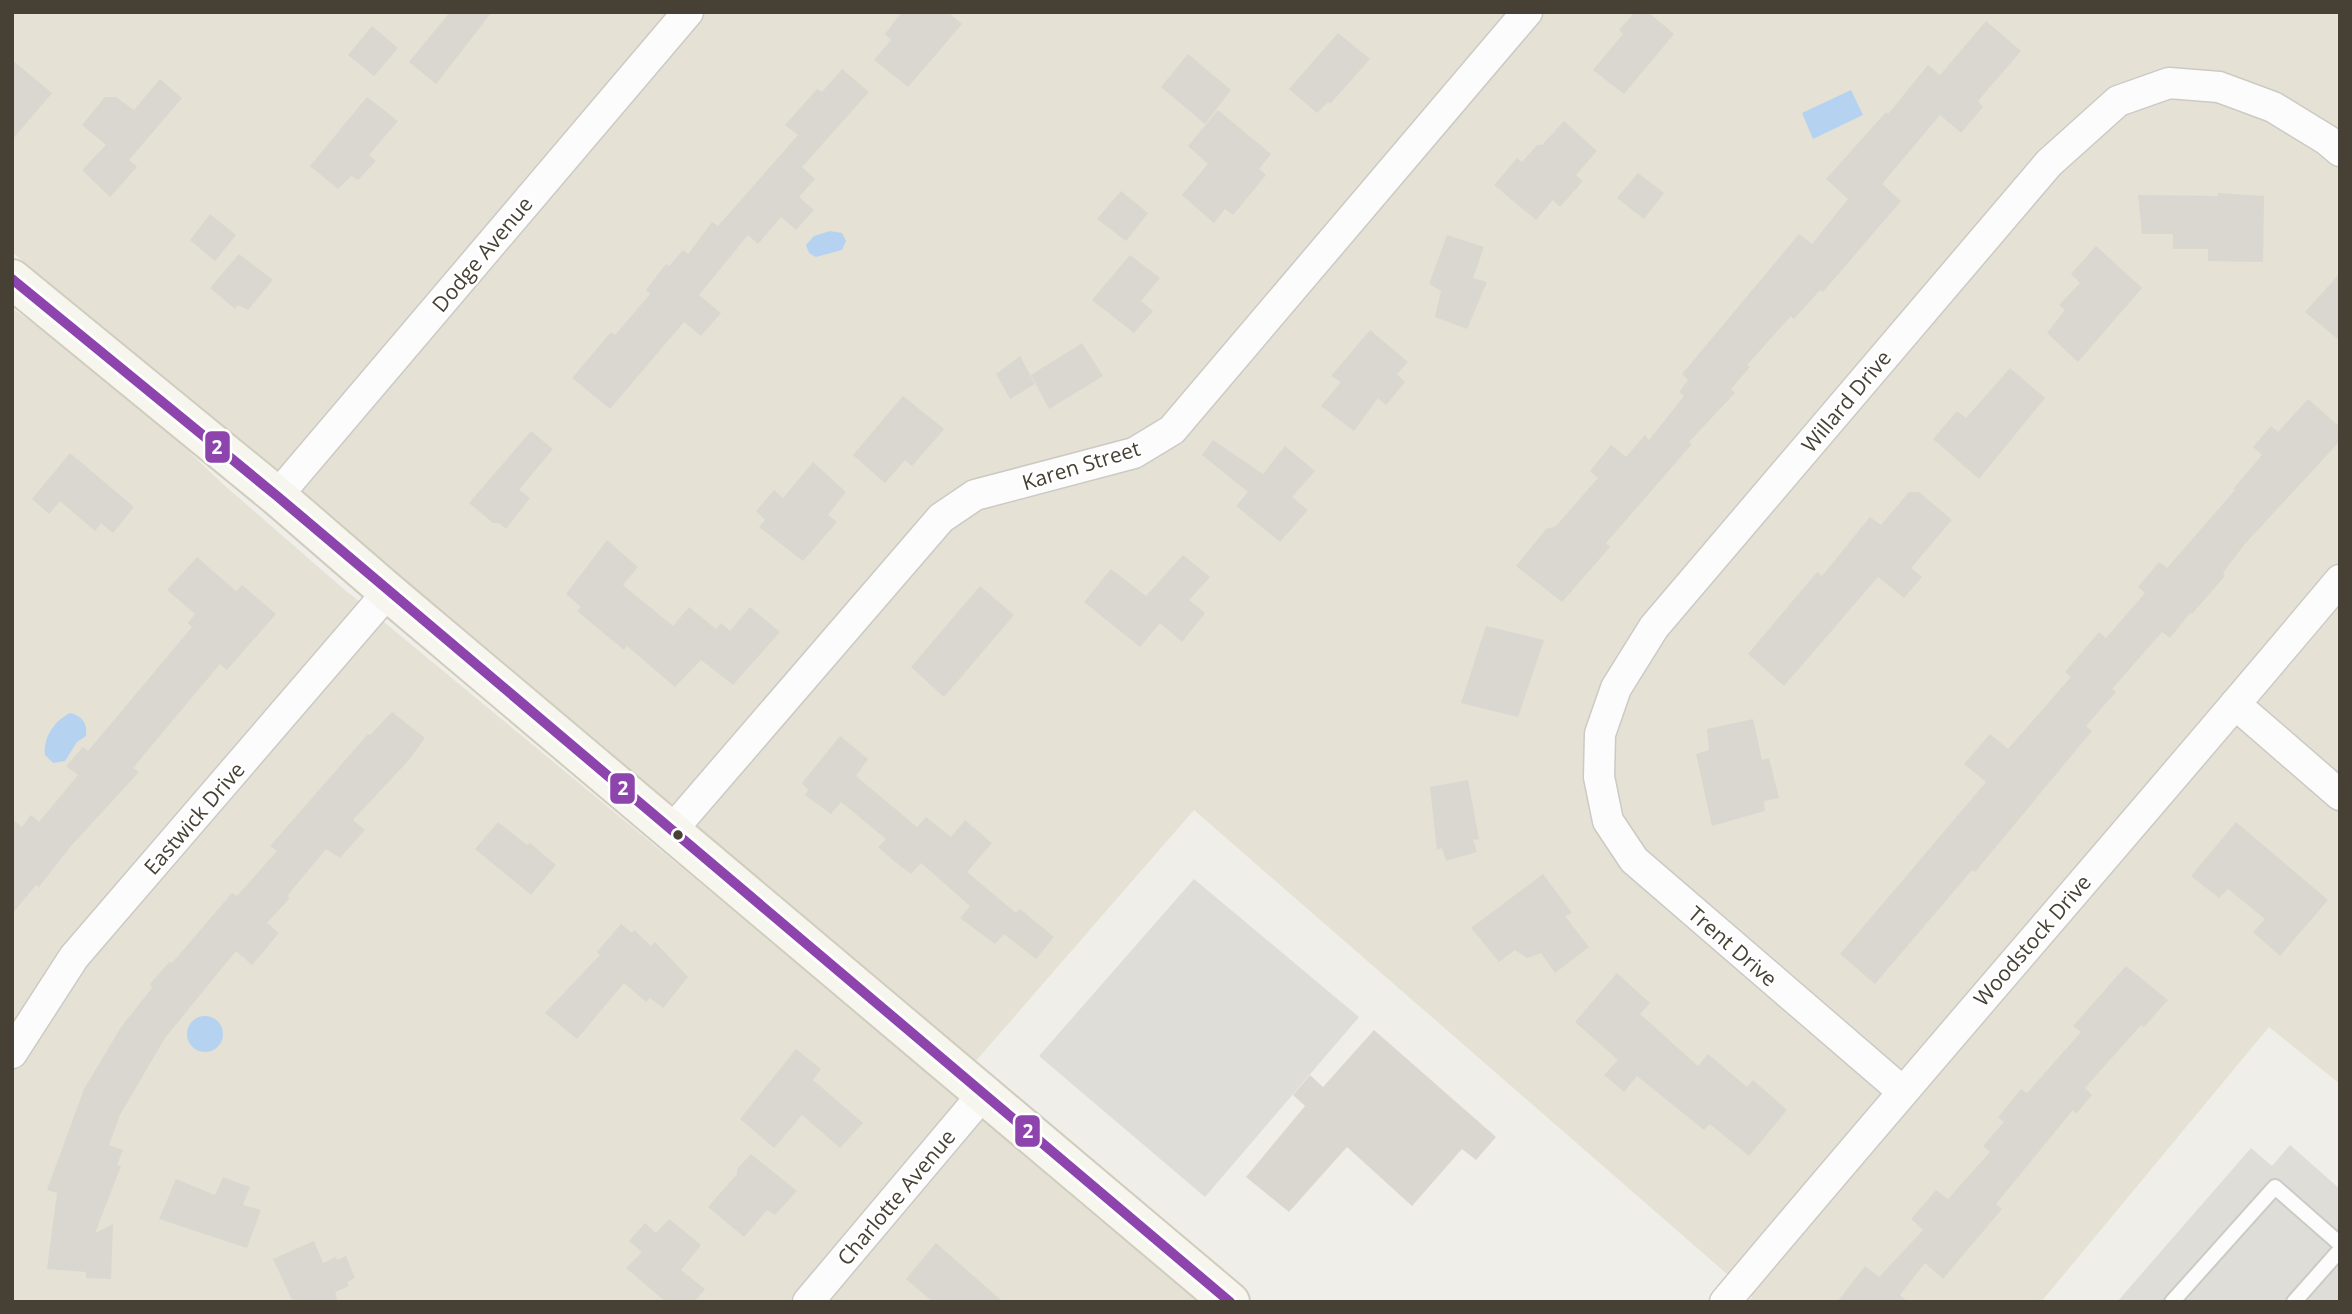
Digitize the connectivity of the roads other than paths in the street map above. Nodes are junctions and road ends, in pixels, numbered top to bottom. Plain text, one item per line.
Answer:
1 (688, 12) edge
2 (1527, 12) edge
3 (2340, 151) edge
4 (12, 279) edge
5 (277, 496) junction
6 (2340, 580) edge
7 (388, 592) junction
8 (2235, 704) junction
9 (1599, 777) joint
10 (2340, 795) edge
11 (673, 830) junction
12 (12, 1053) edge
13 (1902, 1091) junction
14 (984, 1093) junction
15 (2340, 1244) edge
16 (2340, 1250) edge
17 (808, 1302) edge
18 (1230, 1302) edge
19 (1725, 1302) edge
20 (2172, 1302) edge
21 (2294, 1302) edge

1 - 5 street, Dodge Avenue
2 - 11 street, Karen Street
3 - 9 street, Willard Drive
4 - 5 main road
5 - 7 main road
6 - 8 street, Woodstock Drive
7 - 11 main road
7 - 12 street, Eastwick Drive
8 - 10 street
8 - 13 street, Woodstock Drive
9 - 13 street, Trent Drive
11 - 14 main road
13 - 19 street, Woodstock Drive
14 - 17 street, Charlotte Avenue
14 - 18 main road
15 - 20 lane
16 - 21 lane

